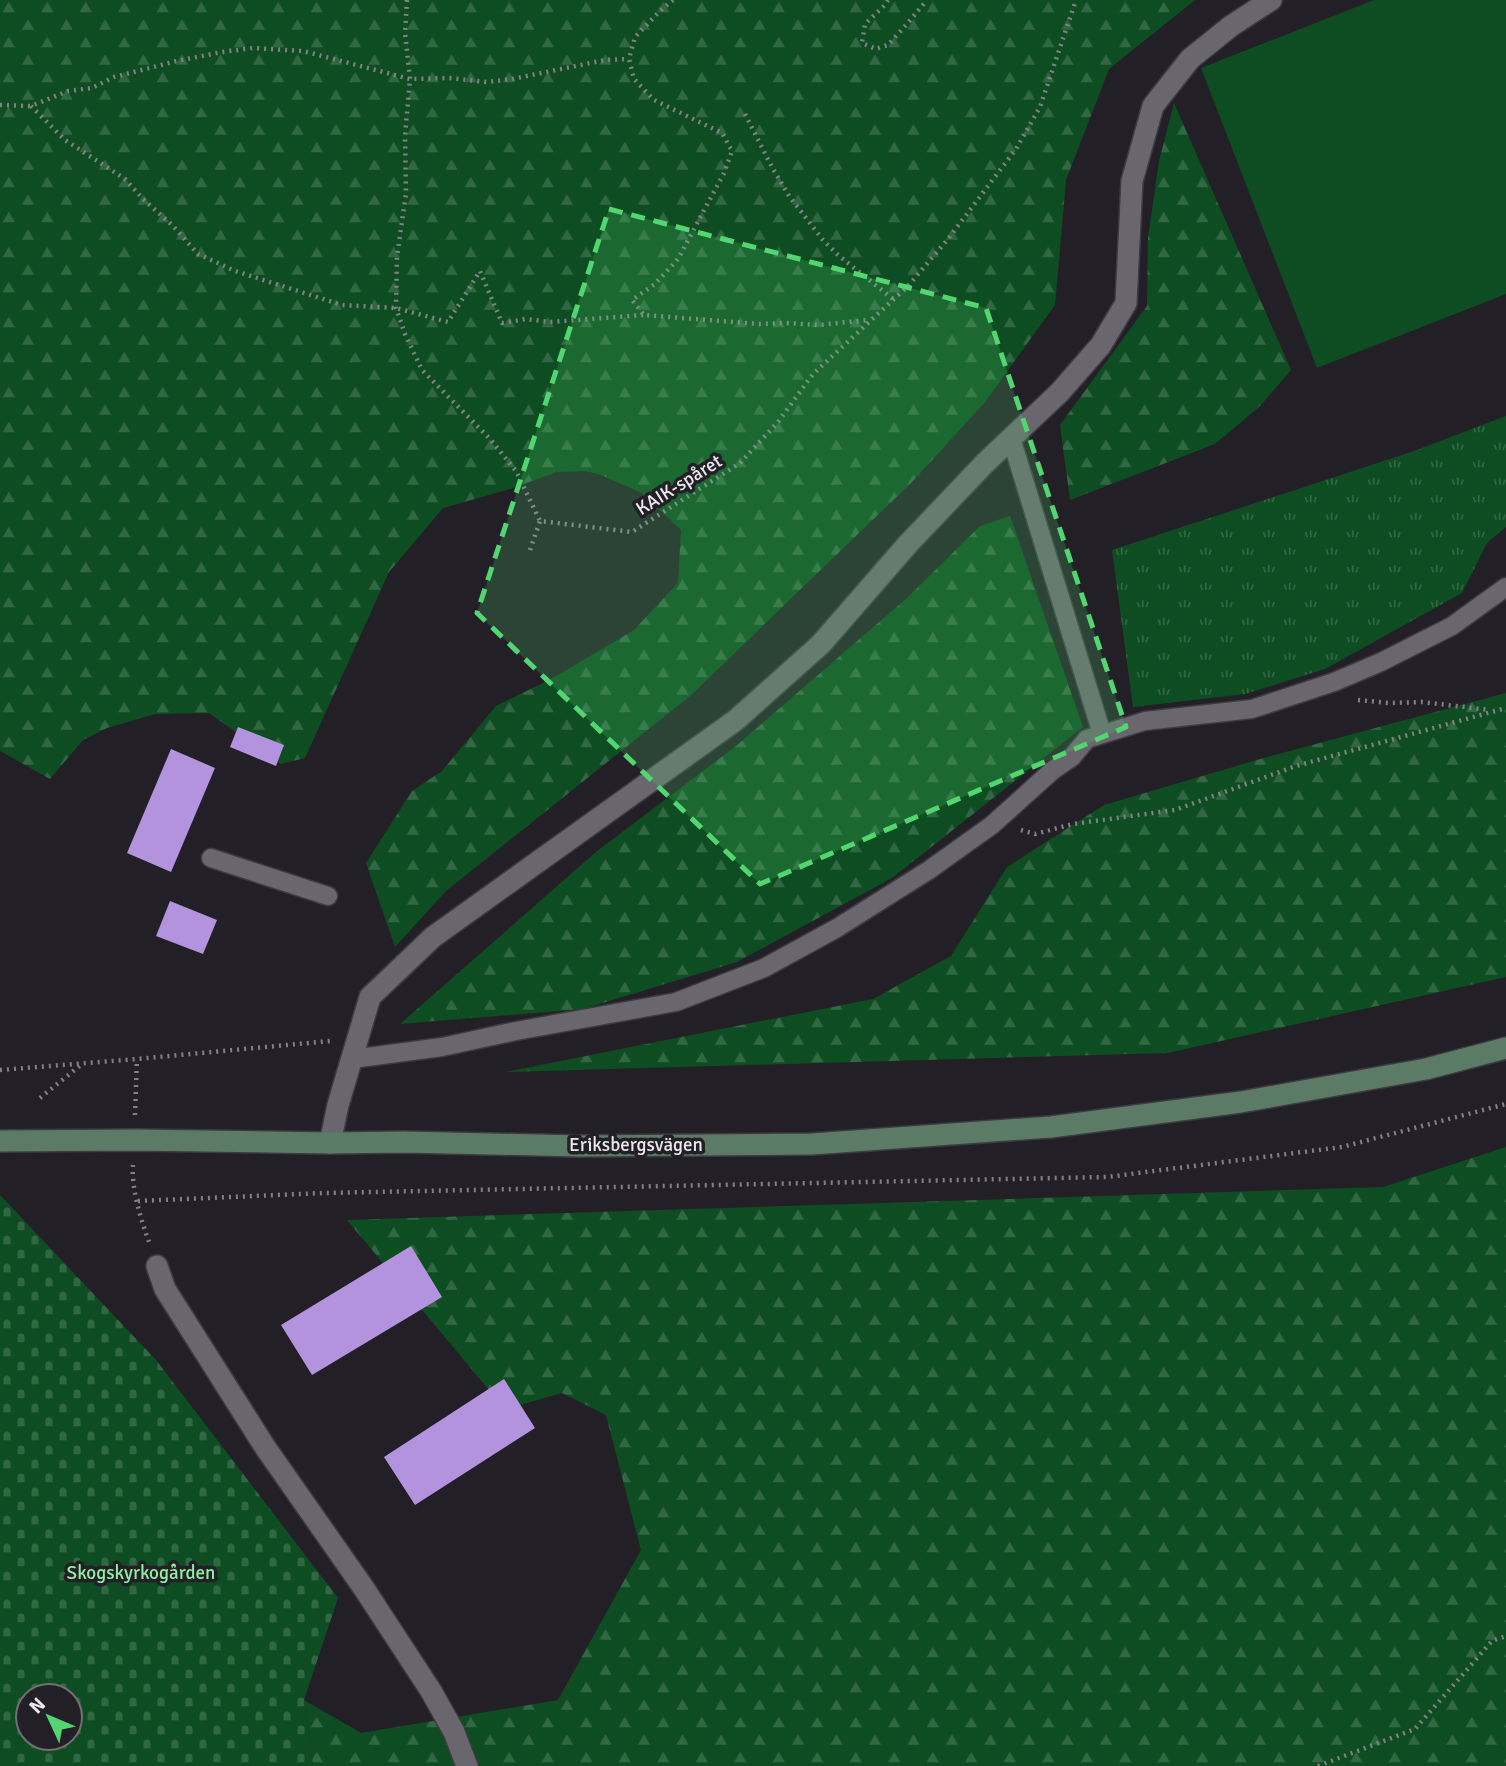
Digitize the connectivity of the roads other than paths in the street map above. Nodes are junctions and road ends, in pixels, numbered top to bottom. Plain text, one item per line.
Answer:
1 (1271, 0) edge
2 (1011, 438) junction
3 (1506, 587) edge
4 (1102, 734) junction
5 (211, 858) dead end
6 (328, 896) dead end
7 (1506, 1048) edge
8 (355, 1049) junction
9 (0, 1141) edge
10 (330, 1143) junction
11 (157, 1266) road end
12 (467, 1766) edge

1 - 2 street
2 - 4 lane
2 - 8 street
3 - 4 lane
4 - 8 lane
5 - 6 lane
7 - 10 main road, Eriksbergsvägen
8 - 10 street
9 - 10 main road, Eriksbergsvägen
11 - 12 street

